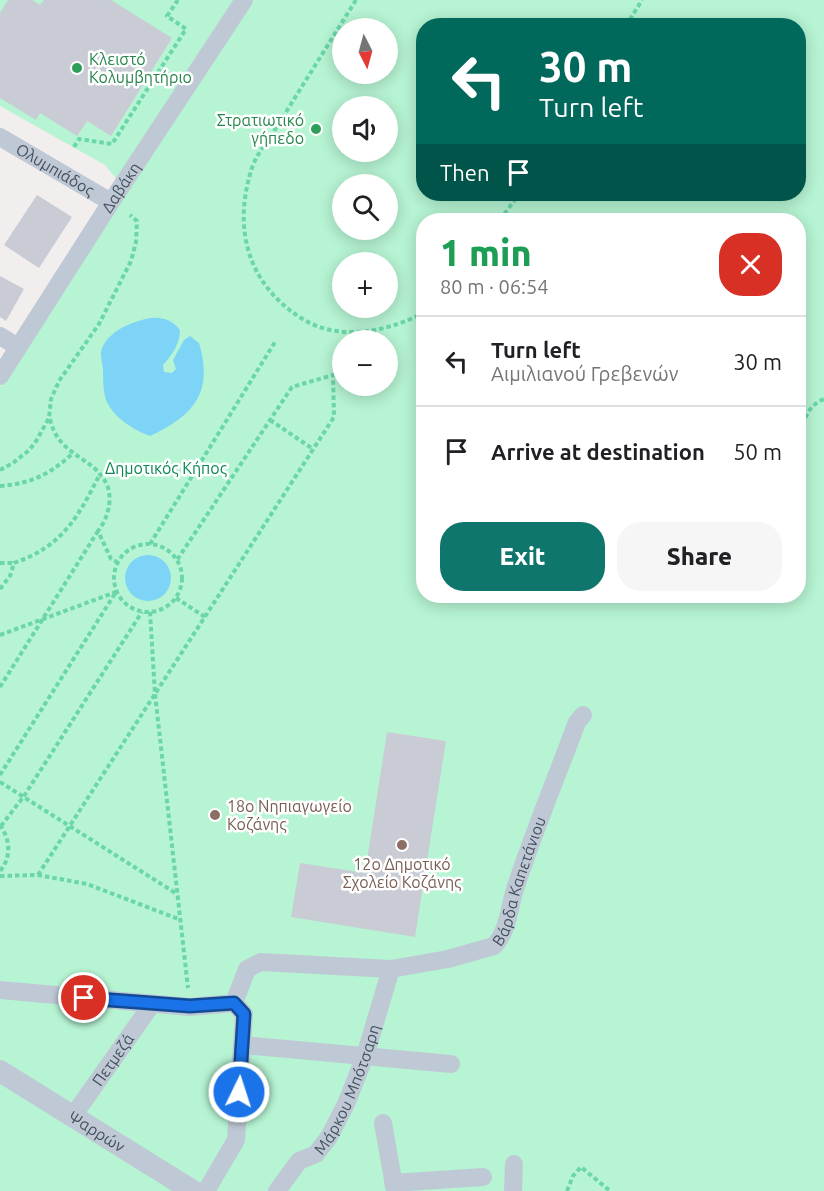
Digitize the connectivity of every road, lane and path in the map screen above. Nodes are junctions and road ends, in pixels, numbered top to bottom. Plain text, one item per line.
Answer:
1 (178, 0) edge
2 (244, 0) edge
3 (356, 0) edge
4 (642, 0) edge
5 (631, 18) edge
6 (0, 137) edge
7 (74, 147) dead end
8 (111, 201) junction
9 (130, 216) dead end
10 (416, 316) edge
11 (0, 336) edge
12 (275, 342) dead end
13 (18, 347) junction
14 (0, 376) edge
15 (824, 399) edge
16 (806, 416) edge
17 (49, 418) junction
18 (270, 420) junction
19 (313, 449) junction
20 (73, 453) junction
21 (0, 470) edge
22 (100, 474) junction
23 (0, 486) edge
24 (98, 531) junction
25 (150, 544) junction
26 (177, 560) junction
27 (117, 562) junction
28 (0, 563) edge
29 (14, 563) junction
30 (0, 589) edge
31 (116, 592) junction
32 (176, 598) junction
33 (142, 612) junction
34 (150, 612) junction
35 (205, 617) junction
36 (41, 620) junction
37 (0, 635) edge
38 (0, 687) edge
39 (155, 694) junction
40 (583, 715) dead end
41 (0, 775) edge
42 (0, 782) edge
43 (24, 796) junction
44 (1, 826) edge
45 (70, 826) junction
46 (0, 871) edge
47 (38, 875) junction
48 (0, 876) edge
49 (177, 894) junction
50 (181, 921) junction
51 (391, 969) junction
52 (0, 990) edge
53 (234, 1003) junction
54 (152, 1004) junction
55 (190, 1006) junction
56 (243, 1045) junction
57 (366, 1056) junction
58 (451, 1064) dead end
59 (0, 1071) edge
60 (73, 1116) junction
61 (383, 1124) dead end
62 (514, 1164) dead end
63 (483, 1177) dead end
64 (394, 1187) edge
65 (193, 1191) edge
66 (206, 1191) edge
67 (277, 1191) edge
68 (513, 1191) edge
69 (567, 1191) edge
70 (610, 1191) edge

1 - 7 path
2 - 8 street, Δαβάκη
3 - 10 path
4 - 5 path
6 - 8 street, Ολυμπιάδος
8 - 13 street, Δαβάκη
9 - 17 path
11 - 13 street
12 - 25 path
13 - 14 street, Δαβάκη
15 - 16 path
17 - 20 path
17 - 21 path
18 - 19 path
18 - 19 path
18 - 26 path
19 - 35 path
20 - 22 path
20 - 23 path
22 - 24 path
22 - 29 path
24 - 27 path
24 - 36 path
25 - 26 path
25 - 27 path
26 - 32 path
27 - 31 path
28 - 29 path
29 - 30 path
31 - 33 path
31 - 36 path
31 - 41 path
32 - 34 path
32 - 35 path
33 - 34 path
33 - 43 path
34 - 39 path
35 - 39 path
36 - 37 path
36 - 38 path
39 - 45 path
39 - 49 path
40 - 51 street, Βάρδα Καπετάνιου
42 - 43 path
43 - 44 path
43 - 45 path
44 - 46 path
45 - 47 path
45 - 49 path
47 - 48 path
47 - 50 path
49 - 50 path
50 - 55 path
51 - 53 street, Βάρδα Καπετάνιου
51 - 57 street, Μάρκου Μπότσαρη
52 - 54 street
53 - 55 street
53 - 56 street
54 - 55 street
54 - 60 street, Πετμεζά
56 - 57 street
56 - 66 street
57 - 58 street
57 - 67 street, Μάρκου Μπότσαρη
59 - 60 street, Ψαρρών
60 - 65 street, Ψαρρών
61 - 64 street
62 - 68 street
63 - 64 street
69 - 70 path

